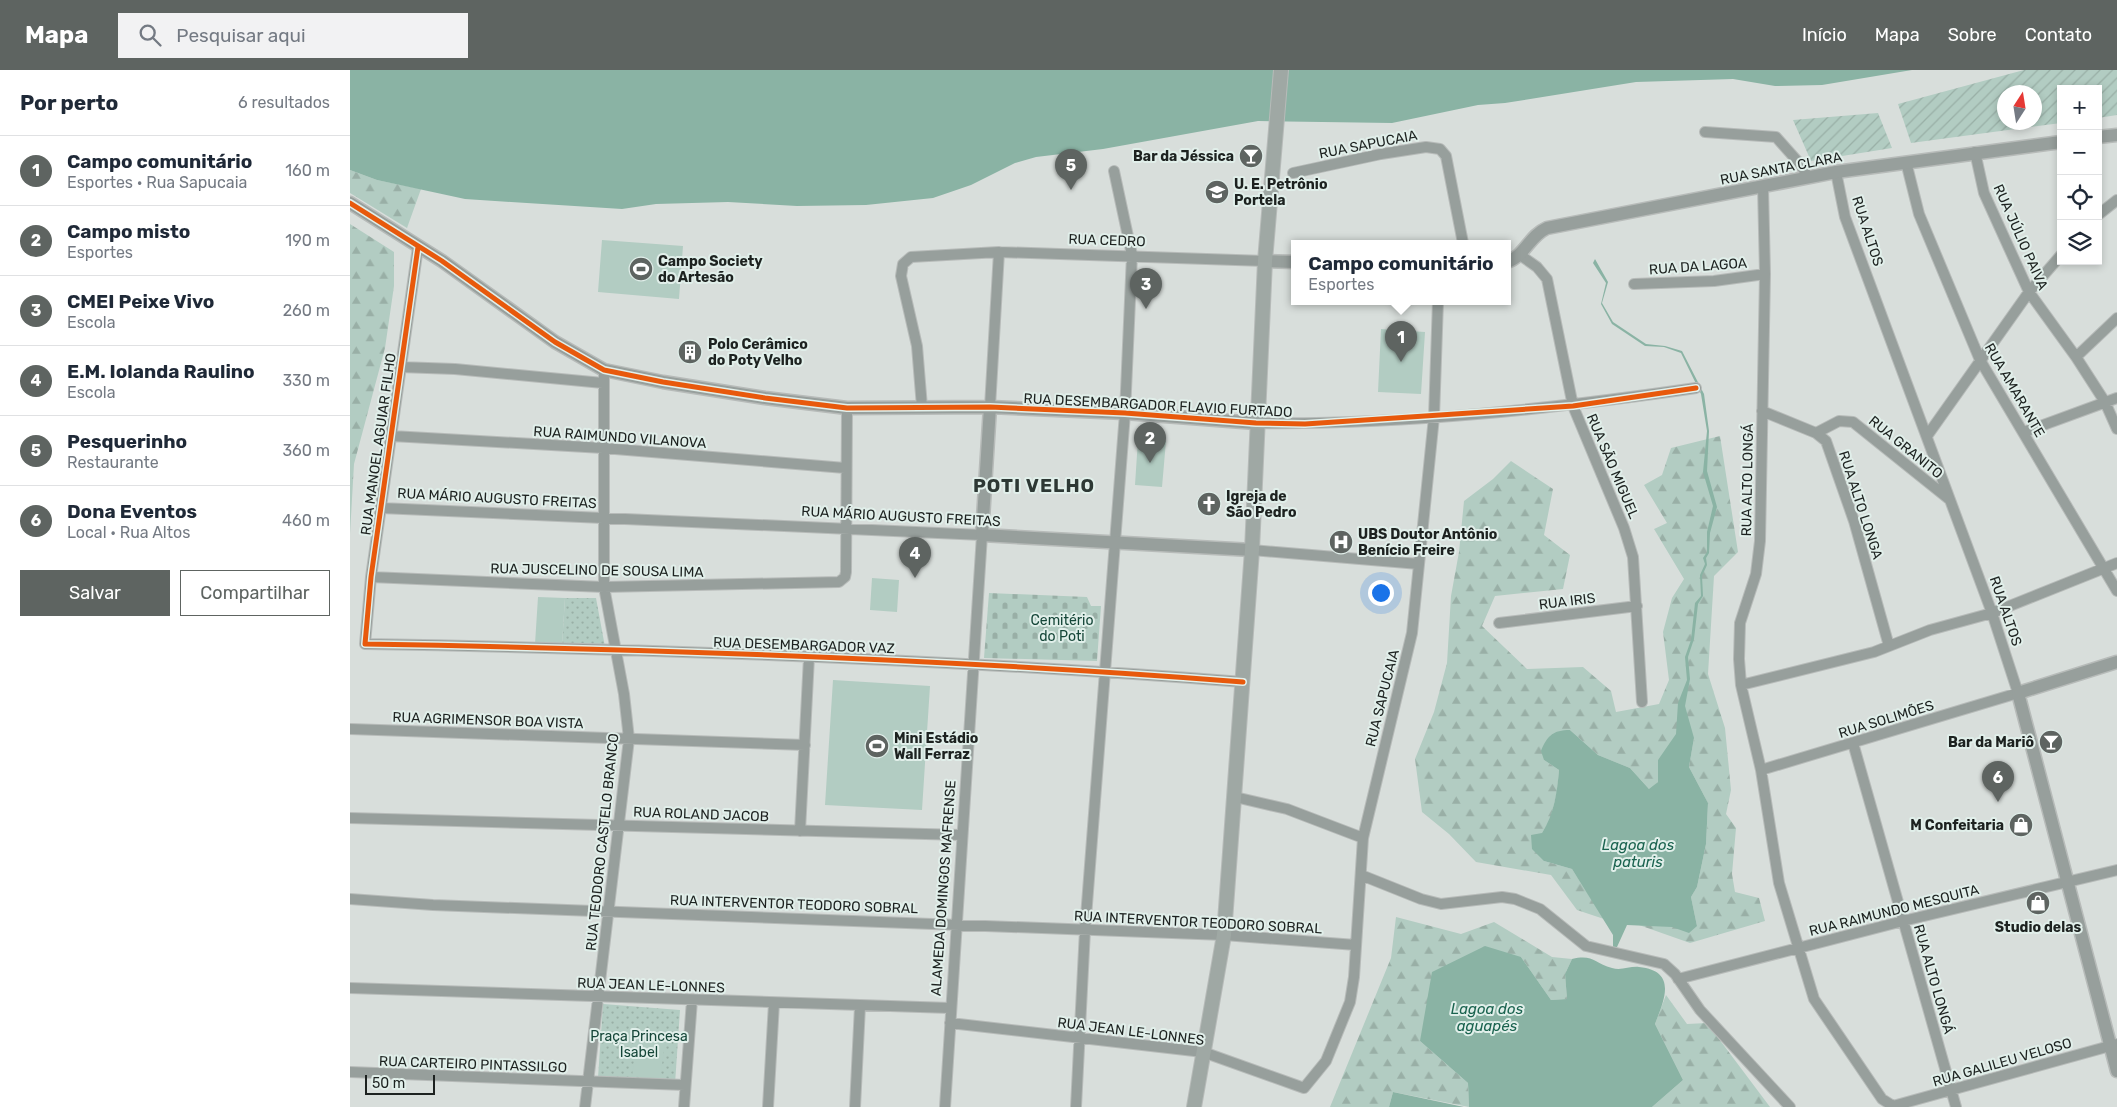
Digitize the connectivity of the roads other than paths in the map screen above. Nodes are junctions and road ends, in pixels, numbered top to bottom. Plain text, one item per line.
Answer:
1 (1281, 70) edge
2 (1705, 132) dead end
3 (2117, 134) edge
4 (2102, 136) edge
5 (2057, 142) edge
6 (1975, 152) junction
7 (1906, 162) junction
8 (1114, 171) dead end
9 (1836, 172) junction
10 (1293, 173) dead end
11 (1808, 177) junction
12 (1763, 186) junction
13 (2117, 200) edge
14 (350, 203) edge
15 (2102, 213) edge
16 (1462, 240) edge
17 (418, 247) junction
18 (999, 252) junction
19 (1132, 255) junction
20 (1520, 255) junction
21 (2057, 259) edge
22 (1511, 260) edge
23 (1265, 261) junction
24 (1291, 262) edge
25 (1765, 274) junction
26 (1634, 284) dead end
27 (2029, 292) junction
28 (1438, 305) edge
29 (2117, 318) edge
30 (2076, 357) junction
31 (1980, 360) junction
32 (400, 367) junction
33 (604, 376) junction
34 (1696, 388) dead end
35 (2117, 398) edge
36 (2105, 402) junction
37 (1573, 406) junction
38 (990, 407) junction
39 (847, 408) junction
40 (922, 408) junction
41 (1762, 411) junction
42 (1125, 413) junction
43 (1434, 417) junction
44 (1256, 423) junction
45 (2117, 428) edge
46 (2024, 432) junction
47 (1816, 433) junction
48 (392, 436) junction
49 (1927, 436) junction
50 (603, 448) junction
51 (845, 468) junction
52 (1949, 499) junction
53 (381, 508) junction
54 (604, 518) junction
55 (845, 528) junction
56 (982, 535) junction
57 (1115, 543) junction
58 (1252, 550) junction
59 (2117, 563) edge
60 (1420, 564) junction
61 (2104, 569) junction
62 (371, 577) junction
63 (604, 587) junction
64 (2117, 591) edge
65 (1637, 606) junction
66 (1992, 612) junction
67 (1499, 623) dead end
68 (365, 644) joint
69 (1889, 646) junction
70 (616, 648) junction
71 (809, 657) junction
72 (2117, 662) edge
73 (974, 663) junction
74 (1105, 671) junction
75 (1243, 682) junction
76 (1741, 685) junction
77 (2018, 693) junction
78 (1642, 702) dead end
79 (350, 729) edge
80 (629, 739) junction
81 (1853, 743) junction
82 (805, 745) junction
83 (1761, 770) junction
84 (1236, 797) junction
85 (350, 818) edge
86 (619, 824) junction
87 (800, 832) junction
88 (962, 834) junction
89 (1364, 838) junction
90 (2117, 870) edge
91 (1361, 875) junction
92 (2069, 882) junction
93 (350, 899) edge
94 (608, 910) junction
95 (1903, 921) junction
96 (956, 924) junction
97 (1085, 930) junction
98 (1224, 935) junction
99 (1356, 945) junction
100 (1797, 948) junction
101 (1678, 979) junction
102 (350, 988) edge
103 (599, 996) junction
104 (692, 1000) junction
105 (774, 1003) junction
106 (860, 1006) junction
107 (950, 1008) junction
108 (950, 1023) junction
109 (1081, 1038) junction
110 (2113, 1045) edge
111 (1203, 1052) junction
112 (2117, 1071) edge
113 (350, 1072) edge
114 (588, 1082) junction
115 (685, 1085) junction
116 (1304, 1088) joint
117 (1951, 1091) junction
118 (1893, 1106) edge
119 (585, 1107) edge
120 (684, 1107) edge
121 (768, 1107) edge
122 (855, 1107) edge
123 (944, 1107) edge
124 (1076, 1107) edge
125 (1194, 1107) edge
126 (1790, 1107) edge
127 (1956, 1107) edge

1 - 23 main road
2 - 11 street
3 - 4 street
5 - 6 street, RUA SANTA CLARA
6 - 7 street, RUA SANTA CLARA
6 - 27 street, RUA JÚLIO PAIVA
7 - 9 street, RUA SANTA CLARA
7 - 31 street, RUA AMARANTE
8 - 19 street
9 - 11 street, RUA SANTA CLARA
9 - 49 street, RUA ALTOS
10 - 16 street, RUA SAPUCAIA
11 - 12 street, RUA SANTA CLARA
12 - 20 street, RUA SANTA CLARA
12 - 25 street, RUA ALTO LONGÁ
13 - 15 street
14 - 17 street, RUA DESEMBARGADOR FLAVIO FURTADO
17 - 32 street, RUA MANOEL AGUIAR FILHO
17 - 33 street, RUA DESEMBARGADOR FLAVIO FURTADO
18 - 19 street, RUA CEDRO
18 - 38 street, ALAMEDA DOMINGOS MAFRENSE
18 - 40 street, RUA CEDRO
19 - 23 street, RUA CEDRO
19 - 42 street
20 - 22 street
20 - 37 street, RUA SÃO MIGUEL
21 - 27 street
23 - 24 street, RUA CEDRO
23 - 44 main road
25 - 26 street, RUA DA LAGOA
25 - 41 street, RUA ALTO LONGÁ
27 - 30 street, RUA JÚLIO PAIVA
27 - 31 street
28 - 43 street, RUA SAPUCAIA
29 - 30 street
30 - 36 street, RUA JÚLIO PAIVA
31 - 46 street, RUA AMARANTE
31 - 49 street
32 - 33 street
32 - 48 street, RUA MANOEL AGUIAR FILHO
33 - 39 street, RUA DESEMBARGADOR FLAVIO FURTADO
33 - 50 street, RUA TEODORO CASTELO BRANCO
34 - 37 street, RUA DESEMBARGADOR FLAVIO FURTADO
35 - 36 street
36 - 45 street, RUA JÚLIO PAIVA
36 - 46 street
37 - 43 street, RUA DESEMBARGADOR FLAVIO FURTADO
37 - 65 street, RUA SÃO MIGUEL
38 - 40 street, RUA DESEMBARGADOR FLAVIO FURTADO
38 - 42 street, RUA DESEMBARGADOR FLAVIO FURTADO
38 - 56 street, ALAMEDA DOMINGOS MAFRENSE
39 - 40 street, RUA DESEMBARGADOR FLAVIO FURTADO
39 - 51 street
41 - 47 street
41 - 76 street, RUA ALTO LONGÁ
42 - 44 street, RUA DESEMBARGADOR FLAVIO FURTADO
42 - 57 street
43 - 44 street, RUA DESEMBARGADOR FLAVIO FURTADO
43 - 60 street, RUA SAPUCAIA
44 - 58 main road
46 - 61 street, RUA AMARANTE
47 - 52 street, RUA GRANITO
47 - 69 street, RUA ALTO LONGA
48 - 50 street, RUA RAIMUNDO VILANOVA
48 - 53 street, RUA MANOEL AGUIAR FILHO
49 - 52 street, RUA ALTOS
50 - 51 street, RUA RAIMUNDO VILANOVA
50 - 54 street, RUA TEODORO CASTELO BRANCO
51 - 55 street
52 - 66 street, RUA ALTOS
53 - 54 street, RUA MÁRIO AUGUSTO FREITAS
53 - 62 street, RUA MANOEL AGUIAR FILHO
54 - 55 street, RUA MÁRIO AUGUSTO FREITAS
54 - 63 street, RUA TEODORO CASTELO BRANCO
55 - 56 street, RUA MÁRIO AUGUSTO FREITAS
55 - 63 street, RUA JUSCELINO DE SOUSA LIMA
56 - 57 street, RUA MÁRIO AUGUSTO FREITAS
56 - 73 street, ALAMEDA DOMINGOS MAFRENSE
57 - 58 street, RUA MÁRIO AUGUSTO FREITAS
57 - 74 street
58 - 60 street, RUA MÁRIO AUGUSTO FREITAS
58 - 75 main road
59 - 61 street
60 - 89 street, RUA SAPUCAIA
61 - 64 street, RUA AMARANTE
61 - 66 street
62 - 63 street, RUA JUSCELINO DE SOUSA LIMA
62 - 68 street, RUA MANOEL AGUIAR FILHO
63 - 70 street, RUA TEODORO CASTELO BRANCO
65 - 67 street, RUA IRIS
65 - 78 street, RUA SÃO MIGUEL
66 - 69 street
66 - 77 street, RUA ALTOS
68 - 70 street, RUA DESEMBARGADOR VAZ
69 - 76 street
70 - 71 street, RUA DESEMBARGADOR VAZ
70 - 80 street, RUA TEODORO CASTELO BRANCO
71 - 73 street, RUA DESEMBARGADOR VAZ
71 - 82 street
72 - 77 street
73 - 74 street, RUA DESEMBARGADOR VAZ
73 - 88 street, ALAMEDA DOMINGOS MAFRENSE
74 - 75 street, RUA DESEMBARGADOR VAZ
74 - 97 street
75 - 84 main road
76 - 83 street, RUA ALTO LONGÁ
77 - 81 street, RUA SOLIMÕES
77 - 92 street, RUA ALTOS
79 - 80 street, RUA AGRIMENSOR BOA VISTA
80 - 82 street, RUA AGRIMENSOR BOA VISTA
80 - 86 street, RUA TEODORO CASTELO BRANCO
81 - 83 street, RUA SOLIMÕES
81 - 95 street, RUA ALTO LONGÁ
82 - 87 street
83 - 100 street, RUA ALTO LONGÁ
84 - 89 street
84 - 98 main road
85 - 86 street, RUA ROLAND JACOB
86 - 87 street, RUA ROLAND JACOB
86 - 94 street, RUA TEODORO CASTELO BRANCO
87 - 88 street, RUA ROLAND JACOB
88 - 96 street, ALAMEDA DOMINGOS MAFRENSE
89 - 91 street, RUA SAPUCAIA
90 - 92 street, RUA RAIMUNDO MESQUITA
91 - 99 street, RUA SAPUCAIA
91 - 101 street
92 - 95 street, RUA RAIMUNDO MESQUITA
92 - 110 street, RUA ALTOS
93 - 94 street, RUA INTERVENTOR TEODORO SOBRAL
94 - 96 street, RUA INTERVENTOR TEODORO SOBRAL
94 - 103 street, RUA TEODORO CASTELO BRANCO
95 - 100 street, RUA RAIMUNDO MESQUITA
95 - 117 street, RUA ALTO LONGÁ
96 - 97 street, RUA INTERVENTOR TEODORO SOBRAL
96 - 107 street, ALAMEDA DOMINGOS MAFRENSE
97 - 98 street, RUA INTERVENTOR TEODORO SOBRAL
97 - 109 street
98 - 99 street, RUA INTERVENTOR TEODORO SOBRAL
98 - 111 main road
99 - 116 street, RUA SAPUCAIA
100 - 101 street, RUA RAIMUNDO MESQUITA
100 - 118 street, RUA ALTO LONGÁ
101 - 126 street
102 - 103 street, RUA JEAN LE-LONNES
103 - 104 street, RUA JEAN LE-LONNES
103 - 114 street, RUA TEODORO CASTELO BRANCO
104 - 105 street, RUA JEAN LE-LONNES
104 - 115 street
105 - 106 street, RUA JEAN LE-LONNES
105 - 121 street
106 - 107 street, RUA JEAN LE-LONNES
106 - 122 street
107 - 108 street, ALAMEDA DOMINGOS MAFRENSE
108 - 109 street, RUA JEAN LE-LONNES
108 - 123 street, ALAMEDA DOMINGOS MAFRENSE
109 - 111 street, RUA JEAN LE-LONNES
109 - 124 street
110 - 112 street, RUA ALTOS
110 - 117 street, RUA GALILEU VELOSO
111 - 116 street, RUA JEAN LE-LONNES
111 - 125 main road
113 - 114 street, RUA CARTEIRO PINTASSILGO
114 - 115 street, RUA CARTEIRO PINTASSILGO
114 - 119 street, RUA TEODORO CASTELO BRANCO
115 - 120 street
117 - 118 street, RUA GALILEU VELOSO
117 - 127 street, RUA ALTO LONGÁ

